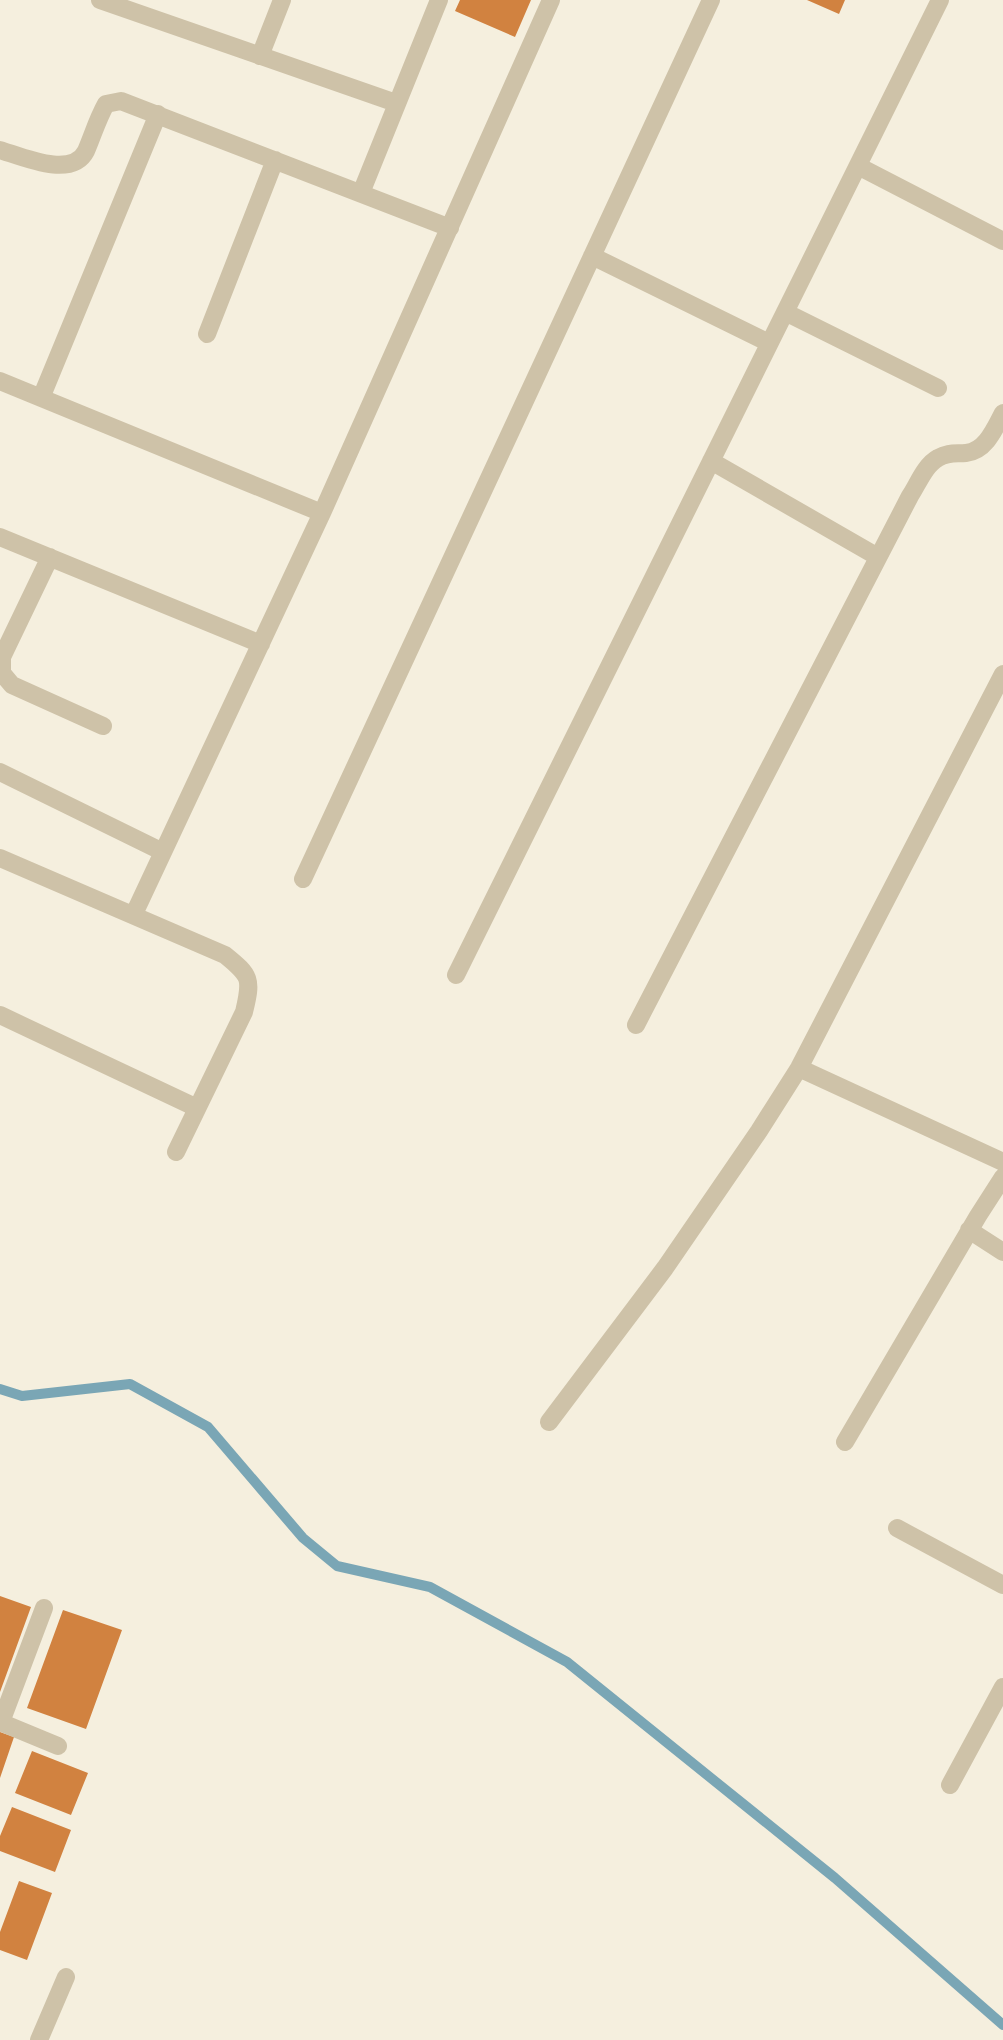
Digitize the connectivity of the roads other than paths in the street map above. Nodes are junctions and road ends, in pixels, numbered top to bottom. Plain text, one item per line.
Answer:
1 (100, 0) edge
2 (282, 0) edge
3 (439, 0) edge
4 (551, 0) edge
5 (711, 0) edge
6 (940, 0) edge
7 (260, 56) junction
8 (396, 103) junction
9 (158, 114) junction
10 (0, 150) edge
11 (275, 160) junction
12 (858, 166) junction
13 (361, 193) junction
14 (450, 228) junction
15 (1003, 241) edge
16 (592, 256) junction
17 (785, 312) junction
18 (207, 334) dead end
19 (770, 343) junction
20 (0, 381) edge
21 (938, 388) dead end
22 (41, 398) junction
23 (1003, 413) edge
24 (711, 461) junction
25 (322, 513) junction
26 (0, 537) edge
27 (50, 557) junction
28 (878, 557) junction
29 (261, 644) junction
30 (1003, 674) edge
31 (103, 726) dead end
32 (0, 772) edge
33 (163, 852) junction
34 (0, 858) edge
35 (303, 879) dead end
36 (134, 914) junction
37 (456, 975) dead end
38 (0, 1015) edge
39 (636, 1025) dead end
40 (799, 1068) junction
41 (197, 1108) junction
42 (176, 1152) dead end
43 (1003, 1162) edge
44 (1003, 1177) edge
45 (969, 1230) junction
46 (1003, 1252) edge
47 (549, 1422) dead end
48 (845, 1442) dead end
49 (897, 1527) dead end
50 (1003, 1584) edge
51 (45, 1608) dead end
52 (1003, 1687) edge
53 (1, 1722) edge
54 (58, 1746) dead end
55 (950, 1785) dead end
56 (66, 1977) dead end
57 (39, 2040) edge

1 - 7 street
2 - 7 street
3 - 8 street
4 - 14 street
5 - 16 street
6 - 12 street
7 - 8 street
8 - 13 street
9 - 10 street
9 - 11 street
9 - 22 street
11 - 13 street
11 - 18 street
12 - 15 street
12 - 17 street
13 - 14 street
14 - 25 street
16 - 19 street
16 - 35 street
17 - 19 street
17 - 21 street
19 - 24 street
20 - 22 street
22 - 25 street
23 - 28 street
24 - 28 street
24 - 37 street
25 - 29 street
26 - 27 street
27 - 29 street
27 - 31 street
28 - 39 street
29 - 33 street
30 - 40 street
32 - 33 street
33 - 36 street
34 - 36 street
36 - 41 street
38 - 41 street
40 - 43 street
40 - 47 street
41 - 42 street
44 - 45 street
45 - 46 street
45 - 48 street
49 - 50 street
51 - 53 street
52 - 55 street
53 - 54 street
56 - 57 street

